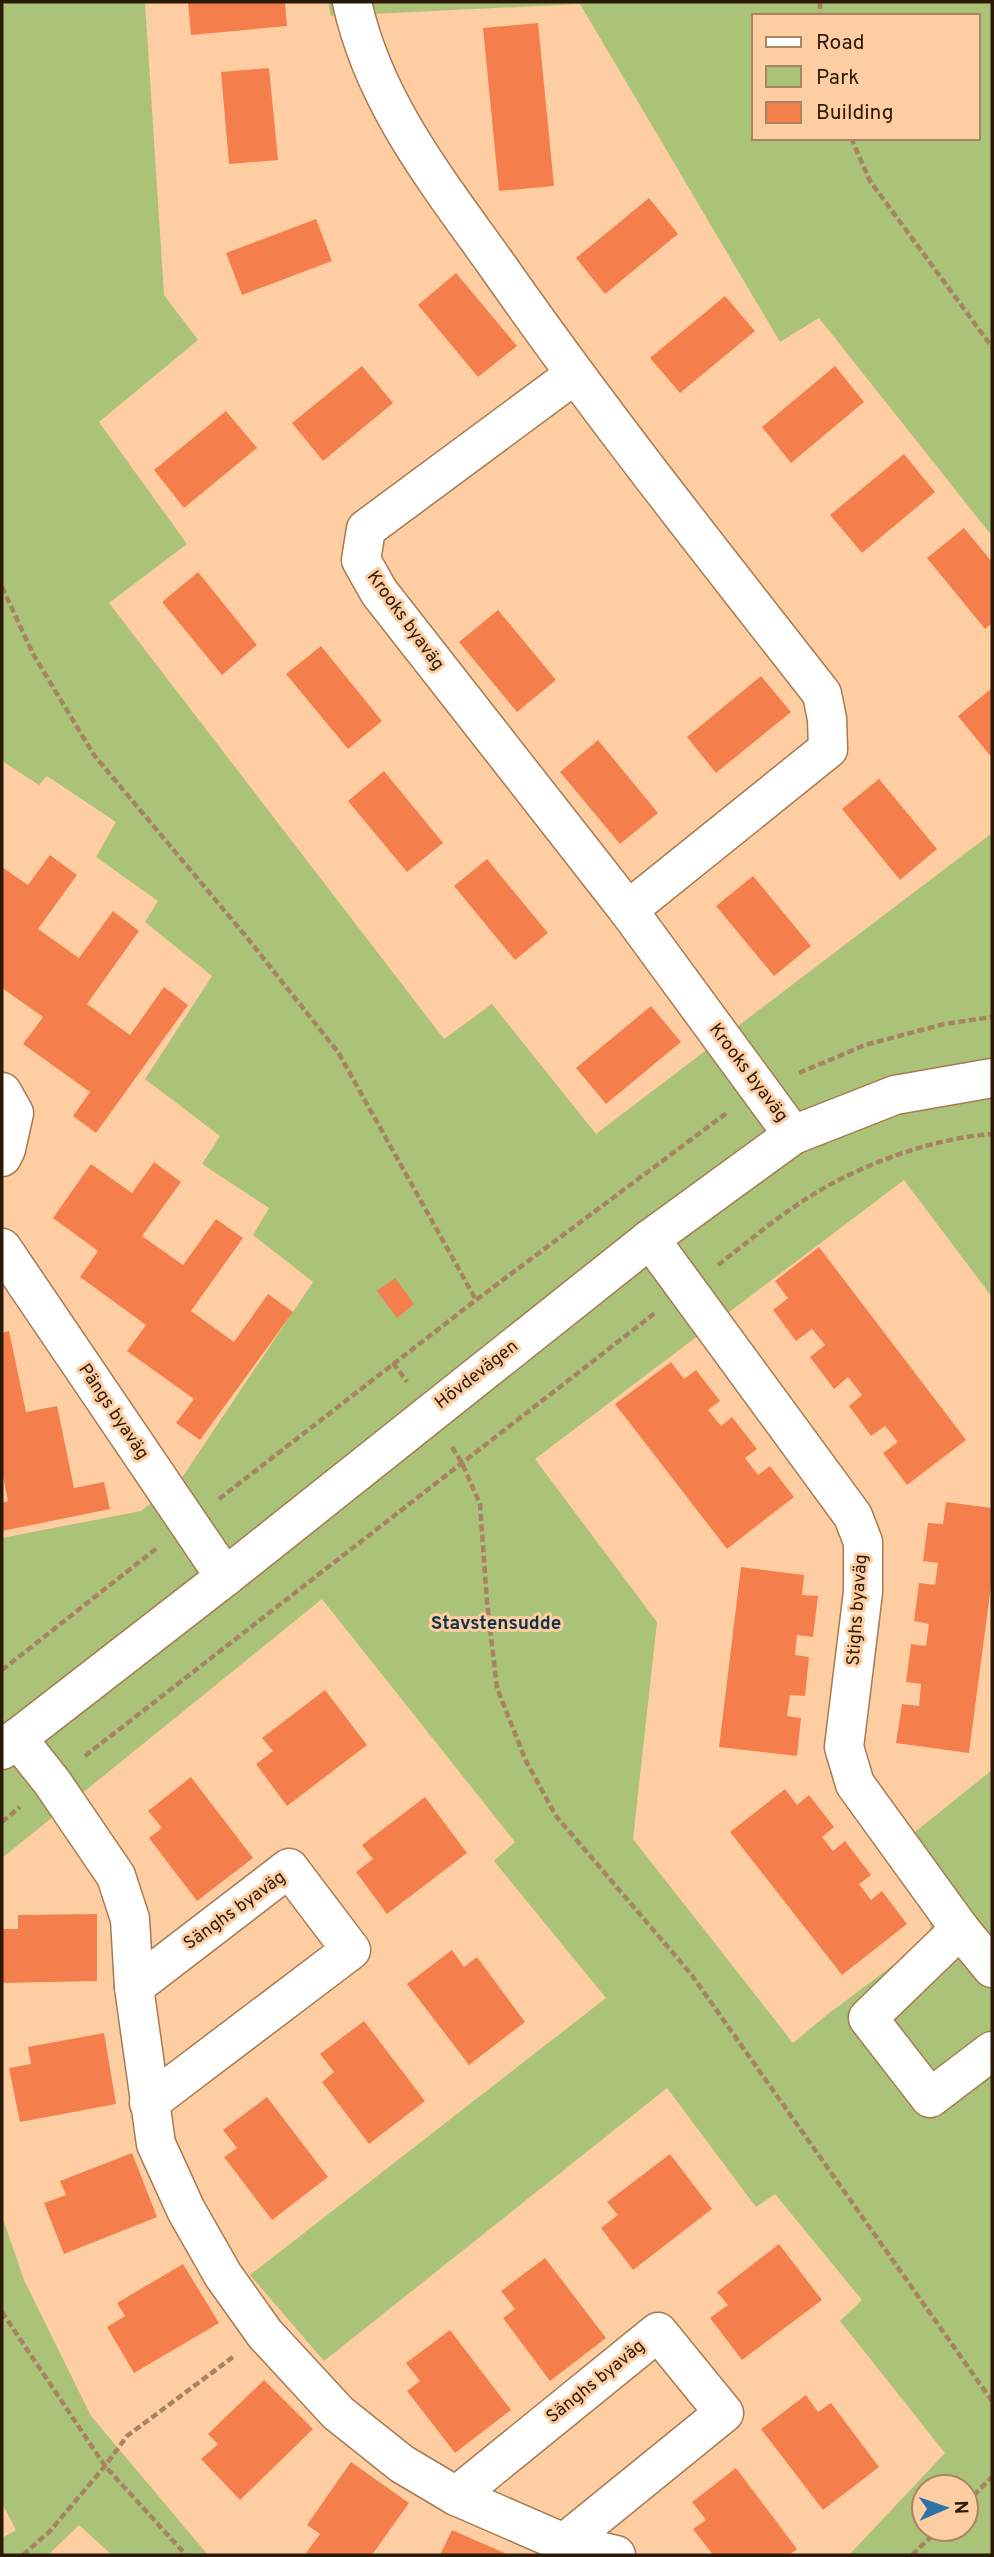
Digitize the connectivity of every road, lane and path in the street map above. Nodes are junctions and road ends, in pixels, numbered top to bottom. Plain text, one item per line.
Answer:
1 (352, 2) edge
2 (852, 140) edge
3 (992, 347) edge
4 (574, 375) junction
5 (2, 587) edge
6 (628, 910) junction
7 (992, 1017) edge
8 (992, 1079) edge
9 (760, 1089) junction
10 (2, 1092) edge
11 (992, 1134) edge
12 (793, 1135) junction
13 (2, 1157) edge
14 (650, 1239) junction
15 (2, 1248) edge
16 (686, 1289) junction
17 (476, 1300) junction
18 (393, 1363) junction
19 (430, 1413) junction
20 (462, 1463) junction
21 (188, 1523) junction
22 (225, 1577) junction
23 (2, 1670) edge
24 (10, 1744) edge
25 (52, 1782) junction
26 (2, 1822) edge
27 (960, 1928) junction
28 (992, 1968) edge
29 (134, 1987) junction
30 (992, 2051) edge
31 (149, 2103) junction
32 (2, 2312) edge
33 (265, 2334) junction
34 (992, 2401) edge
35 (105, 2466) junction
36 (456, 2496) junction
37 (564, 2543) junction
38 (23, 2555) edge
39 (186, 2555) edge
40 (617, 2555) edge

1 - 4 street
2 - 3 path
4 - 6 street
4 - 6 street, Krooks byaväg
5 - 17 path
6 - 9 street, Krooks byaväg
7 - 9 path
8 - 12 street, Hövdevägen
9 - 12 street, Krooks byaväg
9 - 17 path
10 - 13 street
11 - 16 path
12 - 14 street, Hövdevägen
14 - 16 street, Stighs byaväg
14 - 19 street, Hövdevägen
15 - 21 street, Pängs byaväg
16 - 20 path
16 - 27 street, Stighs byaväg
17 - 18 path
18 - 19 path
18 - 21 path
19 - 20 path
19 - 22 street, Hövdevägen
20 - 25 path
20 - 34 path
21 - 22 street, Pängs byaväg
21 - 23 path
22 - 24 street, Hövdevägen
24 - 25 street
25 - 26 path
25 - 29 street
27 - 28 street, Stighs byaväg
27 - 30 street
29 - 31 street
29 - 31 street, Sänghs byaväg
31 - 33 street
32 - 35 path
33 - 35 path
33 - 36 street
35 - 38 path
35 - 39 path
36 - 37 street
36 - 37 street, Sänghs byaväg
37 - 40 street

